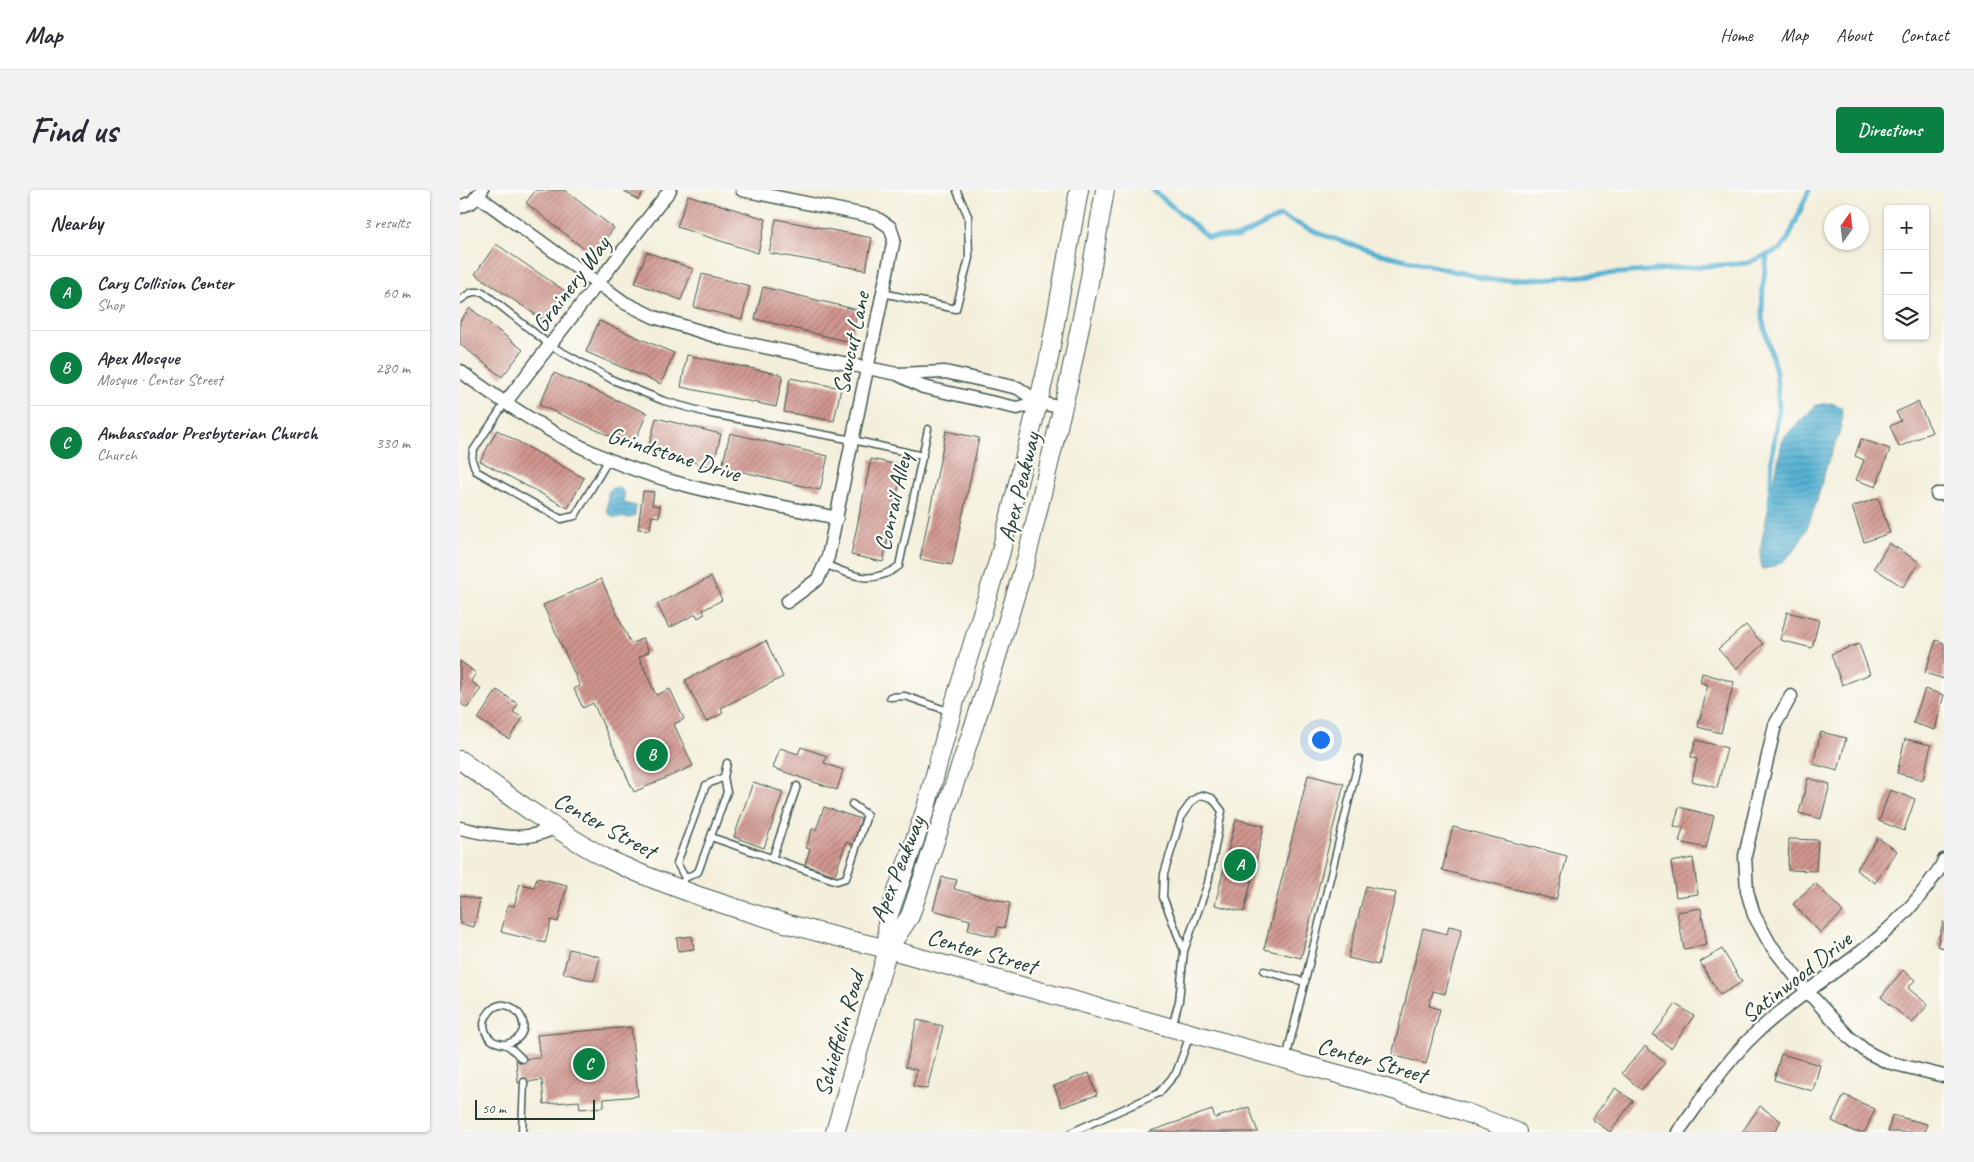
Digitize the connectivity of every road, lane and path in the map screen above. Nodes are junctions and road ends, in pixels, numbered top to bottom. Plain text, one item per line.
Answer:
1 (670, 190) edge
2 (742, 190) edge
3 (957, 190) edge
4 (1079, 190) edge
5 (1105, 190) edge
6 (480, 193) edge
7 (460, 207) edge
8 (598, 284) junction
9 (884, 293) junction
10 (460, 300) edge
11 (551, 346) junction
12 (868, 367) junction
13 (460, 371) edge
14 (897, 374) junction
15 (1038, 402) junction
16 (505, 403) junction
17 (1062, 408) junction
18 (928, 428) dead end
19 (853, 440) junction
20 (923, 456) junction
21 (609, 459) junction
22 (837, 518) junction
23 (825, 564) junction
24 (787, 602) dead end
25 (1791, 696) dead end
26 (890, 697) dead end
27 (952, 712) junction
28 (1359, 759) dead end
29 (460, 760) edge
30 (727, 763) dead end
31 (724, 777) junction
32 (797, 786) dead end
33 (852, 804) dead end
34 (460, 828) edge
35 (554, 828) junction
36 (711, 837) junction
37 (772, 859) junction
38 (1944, 863) edge
39 (683, 884) junction
40 (888, 950) junction
41 (1184, 951) junction
42 (1264, 971) dead end
43 (1305, 982) junction
44 (1806, 990) junction
45 (1171, 1029) junction
46 (1190, 1034) junction
47 (506, 1044) junction
48 (522, 1059) dead end
49 (1286, 1060) junction
50 (1944, 1076) edge
51 (524, 1082) dead end
52 (1087, 1129) edge
53 (522, 1132) edge
54 (835, 1132) edge
55 (1072, 1132) edge
56 (1517, 1132) edge
57 (1678, 1132) edge

1 - 8 street, Grainery Way
2 - 9 street, Sawcut Lane
3 - 9 lane
4 - 15 main road, Apex Peakway
5 - 17 main road, Apex Peakway
6 - 7 street
6 - 8 street
8 - 11 street, Grainery Way
8 - 12 street
9 - 12 street, Sawcut Lane
10 - 11 lane
11 - 16 street, Grainery Way
11 - 19 lane
12 - 14 street
12 - 19 street, Sawcut Lane
13 - 16 street, Grindstone Drive
14 - 15 street
14 - 15 street
15 - 17 street
15 - 27 main road, Apex Peakway
16 - 21 street, Grindstone Drive
16 - 21 lane
17 - 40 main road, Apex Peakway
18 - 20 lane, Conrail Alley
19 - 20 lane
19 - 22 street, Sawcut Lane
20 - 23 lane, Conrail Alley
21 - 22 street, Grindstone Drive
22 - 23 street, Sawcut Lane
23 - 24 street, Sawcut Lane
25 - 44 street
26 - 27 lane
27 - 40 main road, Apex Peakway
28 - 43 lane
29 - 35 main road, Center Street
30 - 31 lane
31 - 36 lane
31 - 39 lane
32 - 37 lane
33 - 37 lane
34 - 35 street
35 - 39 main road, Center Street
36 - 37 lane
36 - 39 lane
38 - 44 street, Satinwood Drive
39 - 40 main road, Center Street
40 - 45 main road, Center Street
40 - 54 main road, Schieffelin Road
41 - 41 lane
41 - 45 lane
42 - 43 lane
43 - 49 lane
44 - 50 street
44 - 57 street, Satinwood Drive
45 - 46 main road, Center Street
46 - 49 main road, Center Street
46 - 52 lane
47 - 47 lane
47 - 48 lane
49 - 56 main road, Center Street
51 - 53 lane
52 - 55 lane

